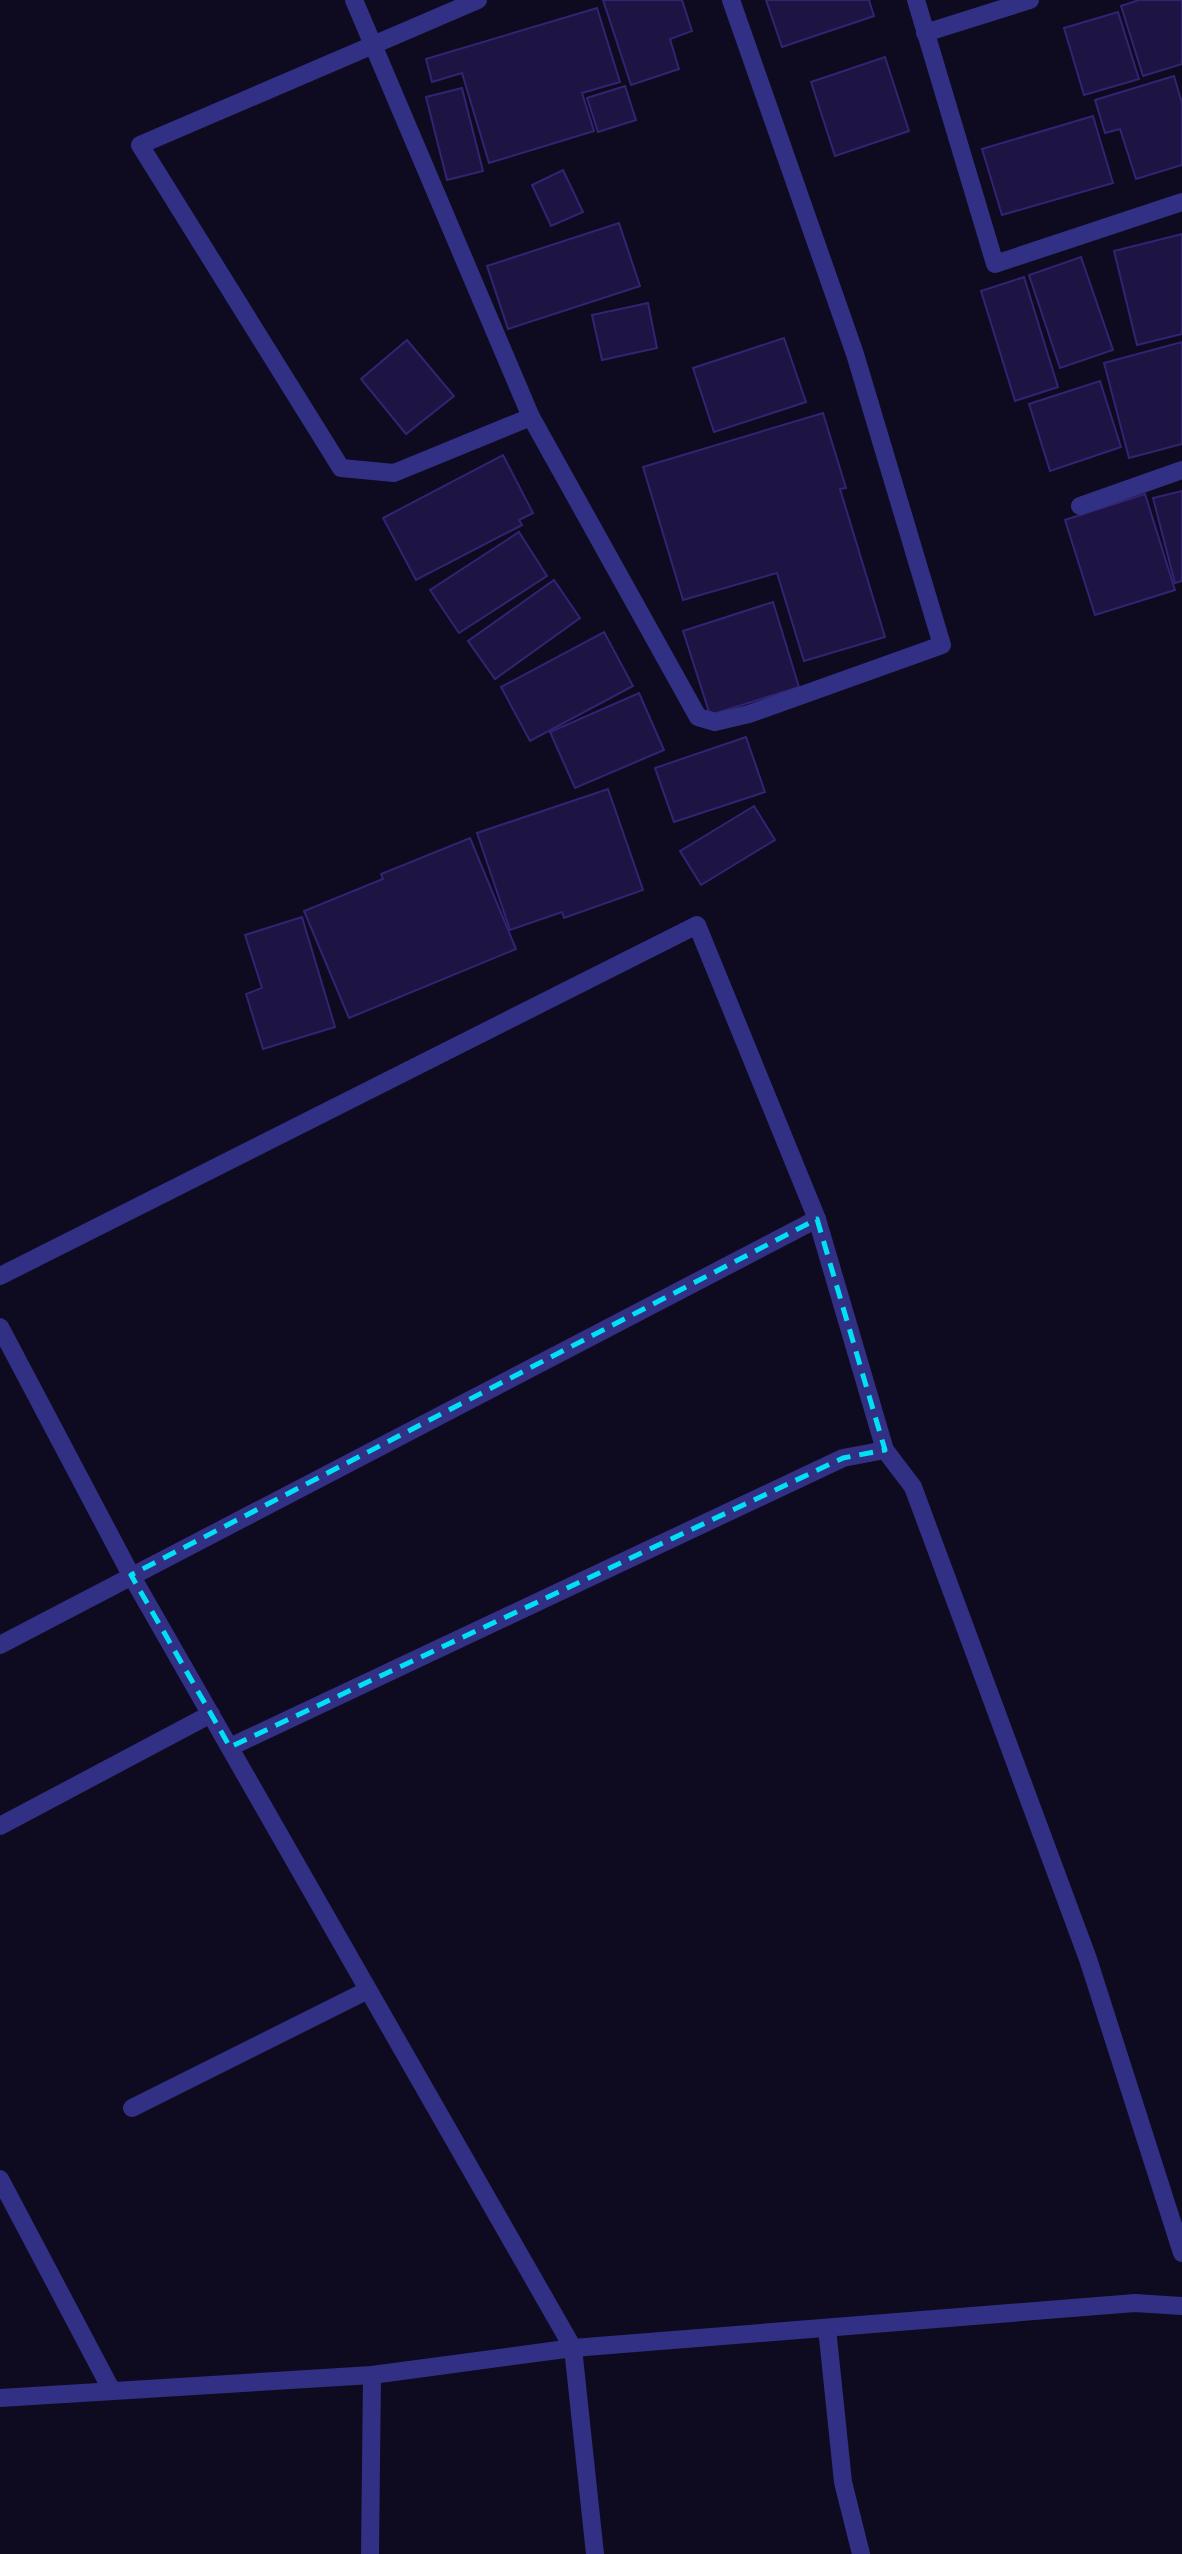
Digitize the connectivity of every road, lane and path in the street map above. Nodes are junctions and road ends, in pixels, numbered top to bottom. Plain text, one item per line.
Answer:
1 (354, 0) edge
2 (478, 0) edge
3 (731, 0) edge
4 (916, 0) edge
5 (1030, 0) edge
6 (925, 33) junction
7 (373, 43) junction
8 (1182, 202) edge
9 (531, 417) junction
10 (1182, 470) edge
11 (1080, 506) dead end
12 (817, 1219) junction
13 (0, 1276) edge
14 (0, 1326) edge
15 (885, 1450) junction
16 (131, 1575) junction
17 (0, 1645) edge
18 (211, 1714) junction
19 (230, 1747) junction
20 (0, 1826) edge
21 (368, 1990) junction
22 (132, 2108) dead end
23 (0, 2179) edge
24 (1182, 2253) edge
25 (1182, 2306) edge
26 (827, 2328) junction
27 (573, 2348) junction
28 (372, 2375) junction
29 (112, 2391) junction
30 (0, 2398) edge
31 (370, 2554) edge
32 (595, 2554) edge
33 (860, 2554) edge

1 - 7 street
2 - 7 street
3 - 9 street
4 - 6 street
5 - 6 street
6 - 8 street
7 - 9 street
7 - 9 street
10 - 11 street
12 - 13 street
12 - 15 street
12 - 16 street
14 - 16 street
15 - 19 street
15 - 24 street
16 - 17 street
16 - 18 street
18 - 19 street
18 - 20 street
19 - 21 street
21 - 22 street
21 - 27 street
23 - 29 street
25 - 26 street
26 - 27 street
26 - 33 street
27 - 28 street
27 - 32 street
28 - 29 street
28 - 31 street
29 - 30 street

